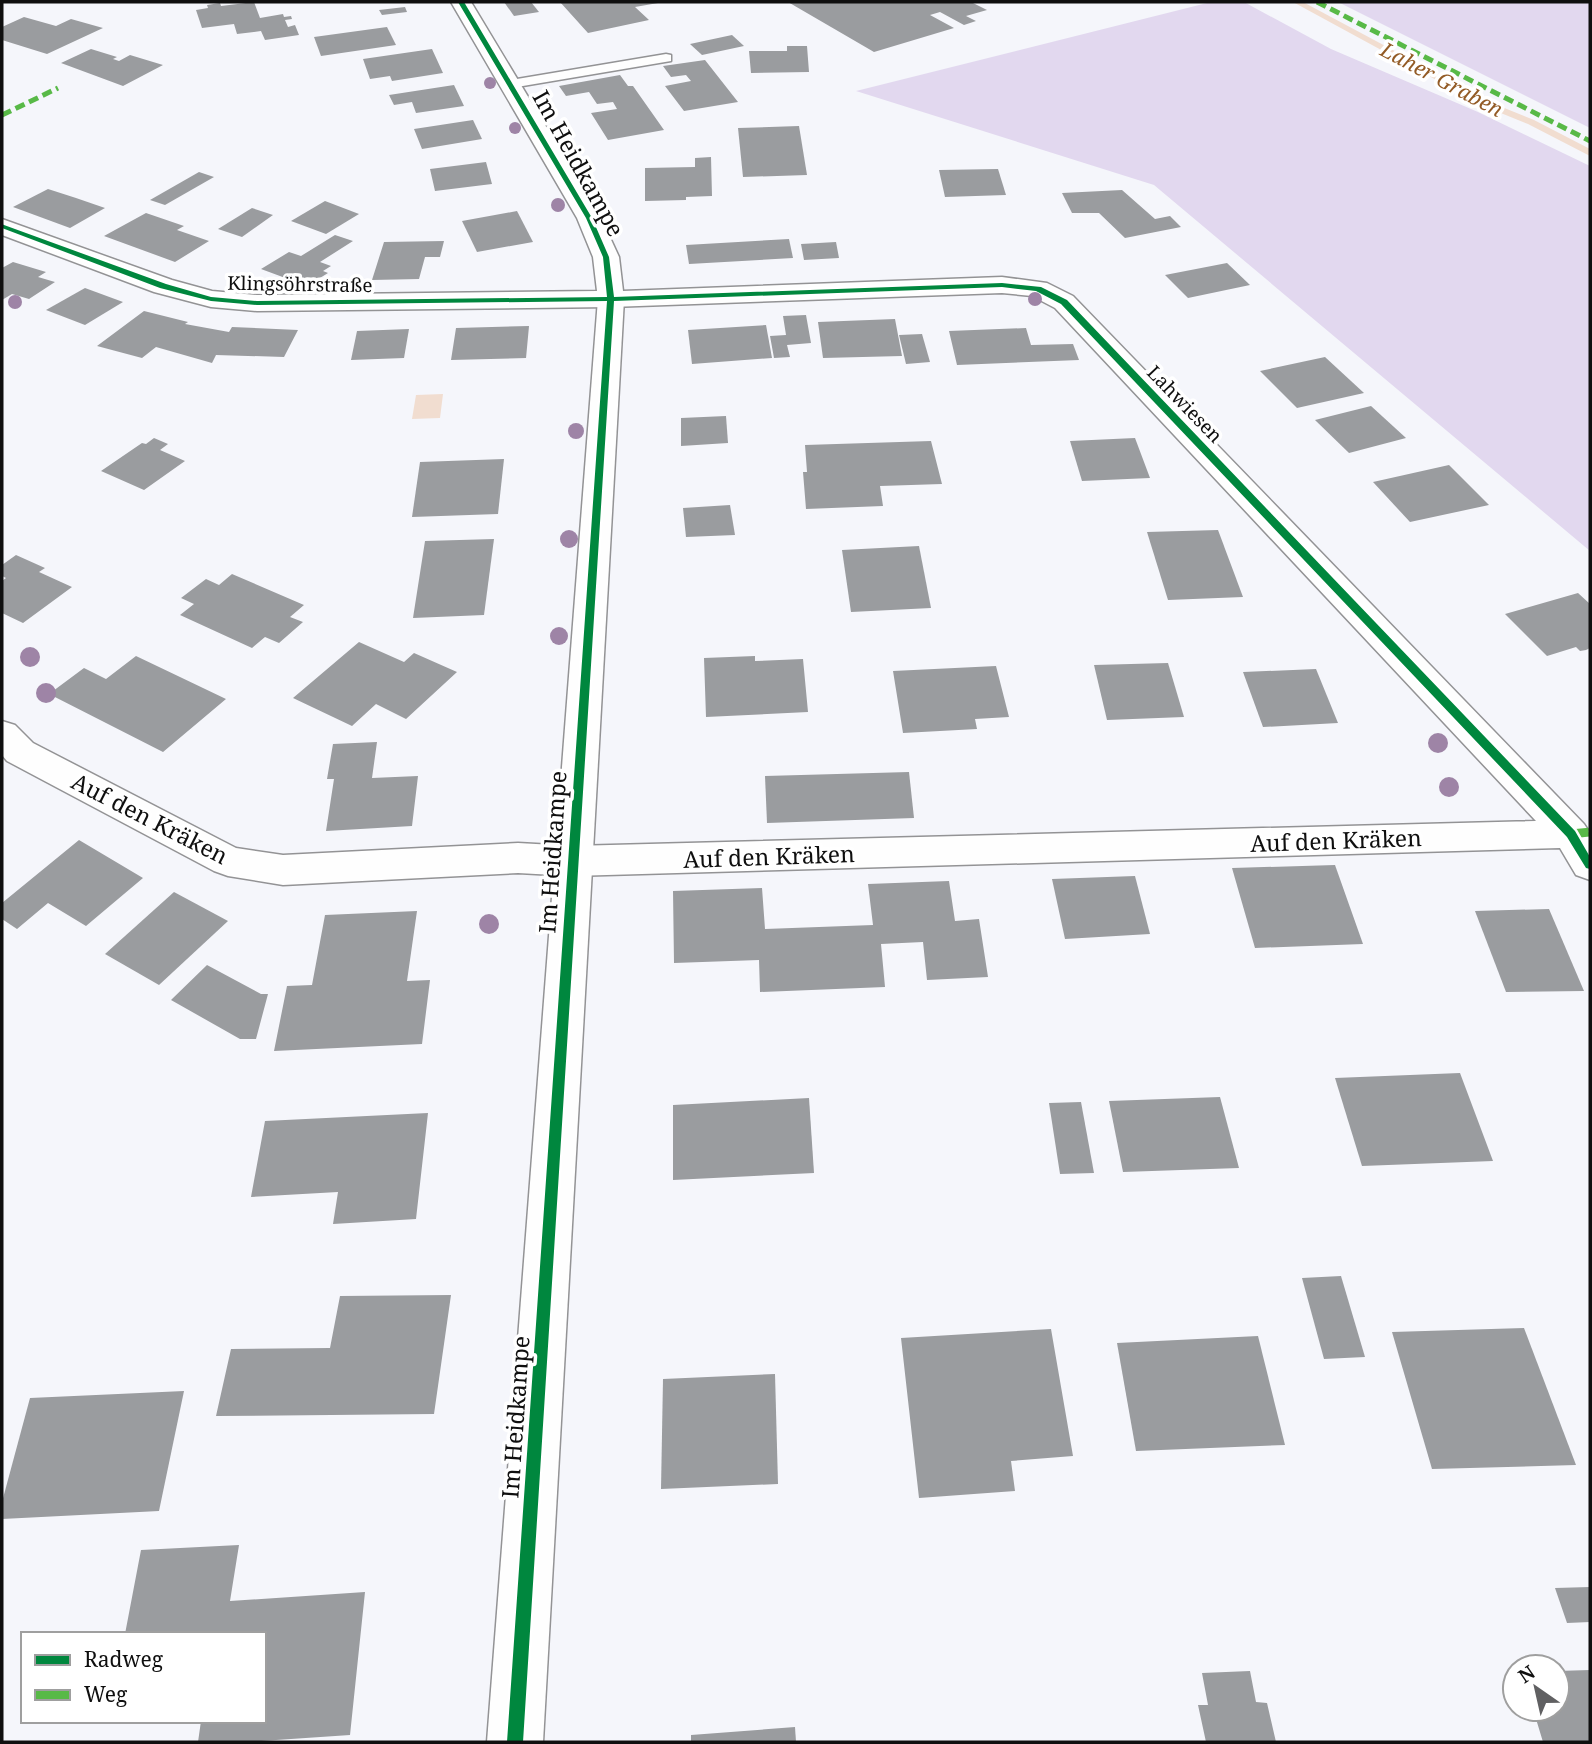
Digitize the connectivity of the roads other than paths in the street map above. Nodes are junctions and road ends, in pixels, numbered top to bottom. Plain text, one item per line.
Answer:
1 (461, 2) edge
2 (666, 58) dead end
3 (511, 84) junction
4 (5, 230) edge
5 (611, 299) junction
6 (2, 734) edge
7 (1571, 834) junction
8 (572, 861) junction
9 (1590, 866) edge
10 (515, 1742) edge

1 - 3 street, Im Heidkampe
2 - 3 lane
3 - 5 street, Im Heidkampe
4 - 5 street, Klingsöhrstraße
5 - 7 street, Lahwiesen
5 - 8 street, Im Heidkampe
6 - 8 street, Auf den Kräken
7 - 8 street, Auf den Kräken
7 - 9 street, Lahwiesen
8 - 10 street, Im Heidkampe

